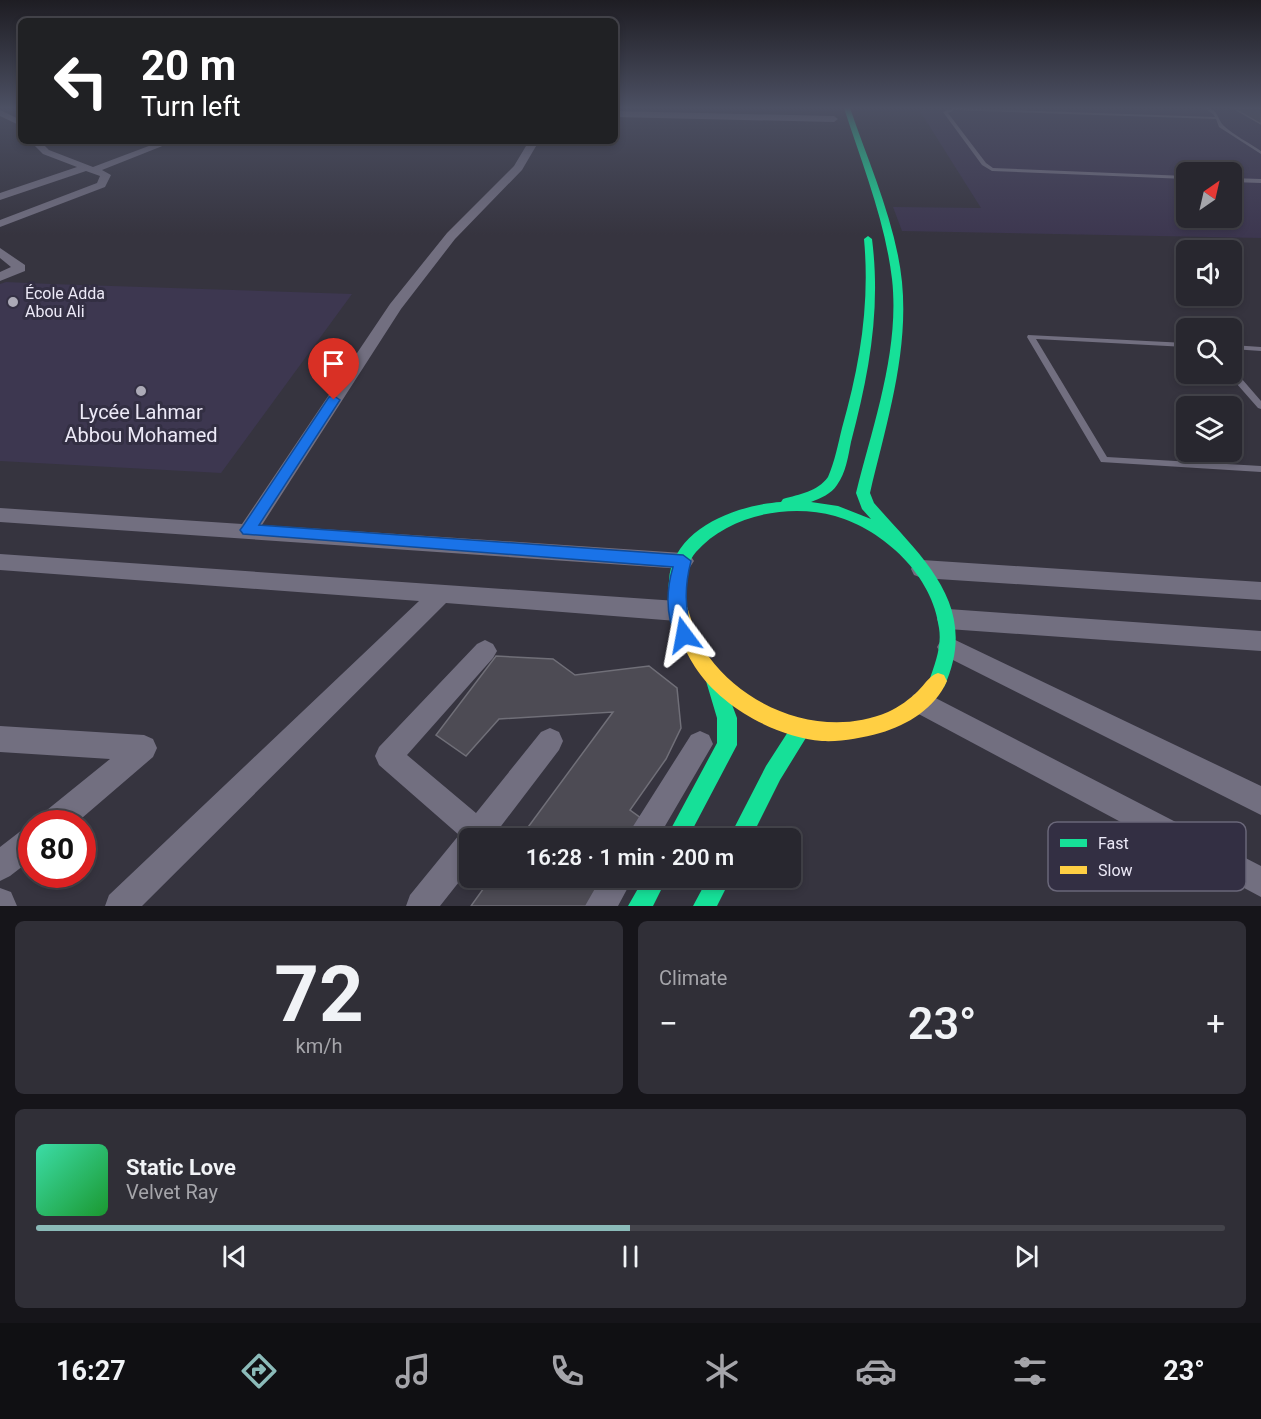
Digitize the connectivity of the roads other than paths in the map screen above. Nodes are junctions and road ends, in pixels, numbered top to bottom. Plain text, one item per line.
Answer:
1 (44, 150) edge
2 (143, 150) edge
3 (529, 150) edge
4 (860, 150) edge
5 (974, 150) edge
6 (92, 168) junction
7 (1176, 178) edge
8 (28, 179) dead end
9 (1242, 180) edge
10 (1261, 181) edge
11 (43, 182) junction
12 (0, 197) edge
13 (0, 210) edge
14 (24, 217) junction
15 (864, 221) dead end
16 (0, 224) edge
17 (0, 252) edge
18 (0, 277) edge
19 (1176, 344) edge
20 (1242, 348) edge
21 (1261, 349) edge
22 (1242, 384) edge
23 (1261, 406) edge
24 (1261, 469) edge
25 (775, 505) junction
26 (0, 515) edge
27 (248, 530) junction
28 (904, 549) junction
29 (683, 561) junction
30 (0, 562) edge
31 (922, 568) junction
32 (1261, 591) edge
33 (441, 594) junction
34 (677, 611) junction
35 (948, 619) junction
36 (1261, 641) edge
37 (949, 647) junction
38 (484, 651) dead end
39 (715, 681) junction
40 (922, 703) junction
41 (802, 728) junction
42 (0, 739) edge
43 (550, 741) dead end
44 (700, 744) dead end
45 (1261, 801) edge
46 (69, 810) edge
47 (1147, 822) edge
48 (463, 828) edge
49 (483, 828) edge
50 (648, 828) edge
51 (682, 828) edge
52 (745, 828) edge
53 (18, 851) edge
54 (459, 858) edge
55 (0, 866) edge
56 (1246, 874) edge
57 (1261, 882) edge
58 (612, 888) edge
59 (650, 888) edge
60 (715, 888) edge
61 (120, 906) edge
62 (421, 906) edge
63 (600, 906) edge
64 (640, 906) edge
65 (705, 906) edge

1 - 6 street
2 - 6 street
3 - 27 street
4 - 28 highway
5 - 7 lane
6 - 11 street
6 - 14 street
8 - 11 street
9 - 10 lane
11 - 12 street
13 - 14 street
14 - 16 street
15 - 25 highway
17 - 18 street
19 - 24 lane
20 - 21 lane
22 - 23 lane
25 - 28 highway
25 - 29 highway
26 - 27 street
27 - 29 street
28 - 31 highway
29 - 34 highway
30 - 33 street
31 - 32 street
31 - 35 highway
33 - 34 street
33 - 61 street
34 - 39 highway
35 - 36 street
35 - 37 highway
37 - 40 highway
37 - 45 street
38 - 48 street
39 - 41 highway
39 - 51 highway
40 - 41 highway
40 - 47 street
41 - 52 highway
42 - 46 street
43 - 49 street
44 - 50 street
53 - 55 street
54 - 62 street
56 - 57 street
58 - 63 street
59 - 64 highway
60 - 65 highway

